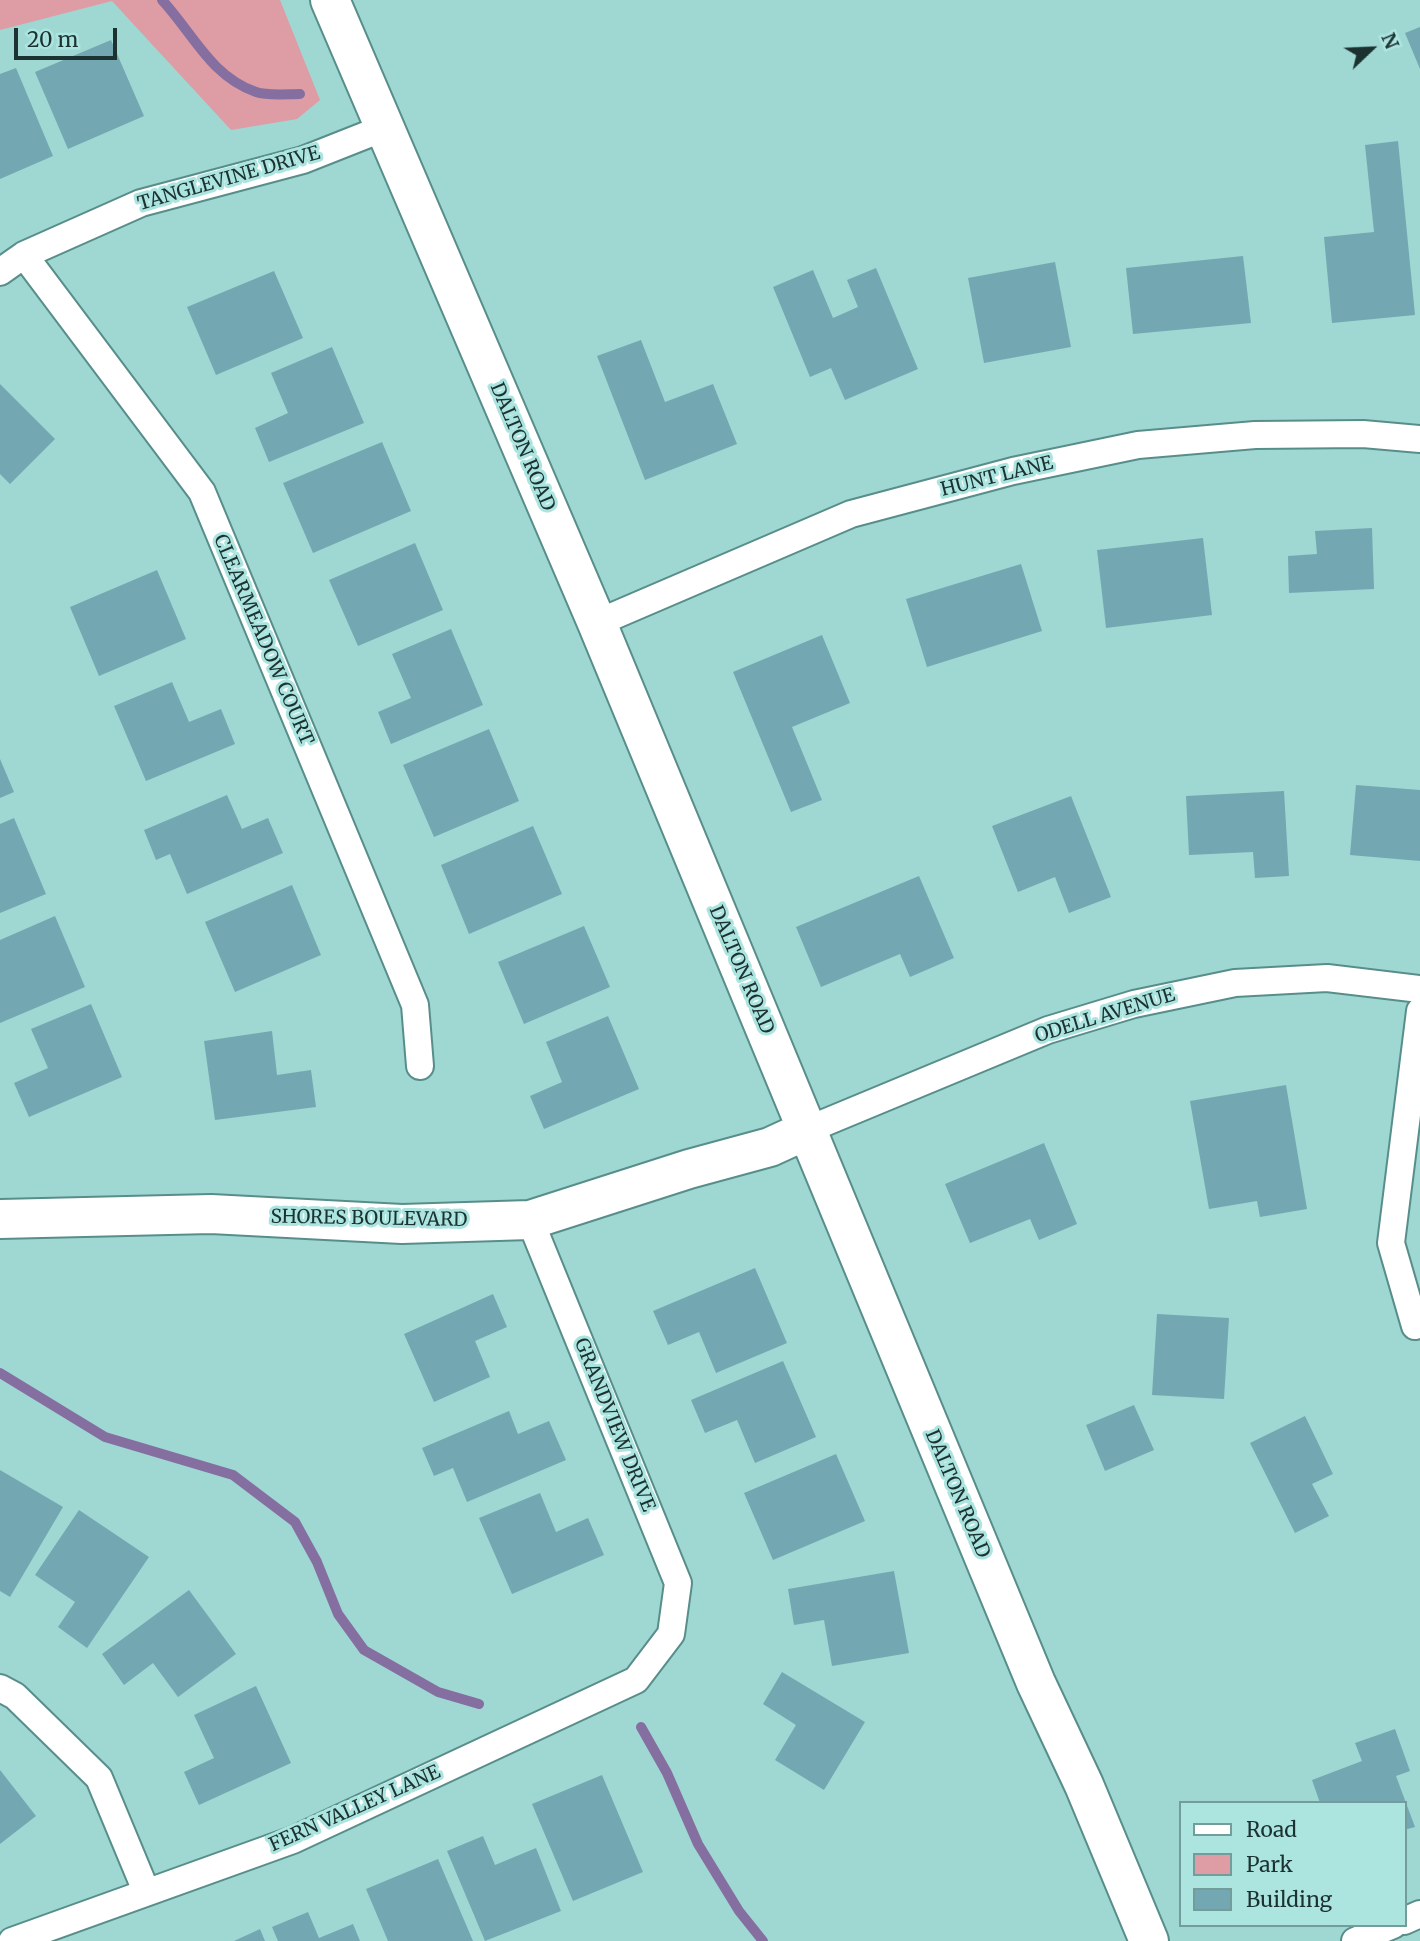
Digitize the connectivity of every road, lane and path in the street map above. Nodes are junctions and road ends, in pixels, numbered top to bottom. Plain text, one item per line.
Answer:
1 (330, 0) edge
2 (384, 128) junction
3 (24, 255) junction
4 (0, 272) edge
5 (1420, 439) edge
6 (597, 623) junction
7 (1420, 989) edge
8 (1420, 1011) edge
9 (419, 1066) dead end
10 (807, 1130) junction
11 (0, 1219) edge
12 (530, 1220) junction
13 (1415, 1326) dead end
14 (671, 1634) joint
15 (0, 1688) edge
16 (146, 1891) junction
17 (1388, 1927) edge
18 (12, 1941) edge
19 (1149, 1941) edge
20 (1354, 1941) edge

1 - 2 street, DALTON ROAD
2 - 3 street, TANGLEVINE DRIVE
2 - 6 street, DALTON ROAD
3 - 4 street, TANGLEVINE DRIVE
3 - 9 street, CLEARMEADOW COURT
5 - 6 street, HUNT LANE
6 - 10 street, DALTON ROAD
7 - 10 street, ODELL AVENUE
8 - 13 street
10 - 12 street, SHORES BOULEVARD
10 - 19 street, DALTON ROAD
11 - 12 street, SHORES BOULEVARD
12 - 14 street, GRANDVIEW DRIVE
14 - 16 street, FERN VALLEY LANE
15 - 16 street
16 - 18 street, FERN VALLEY LANE
17 - 20 street

